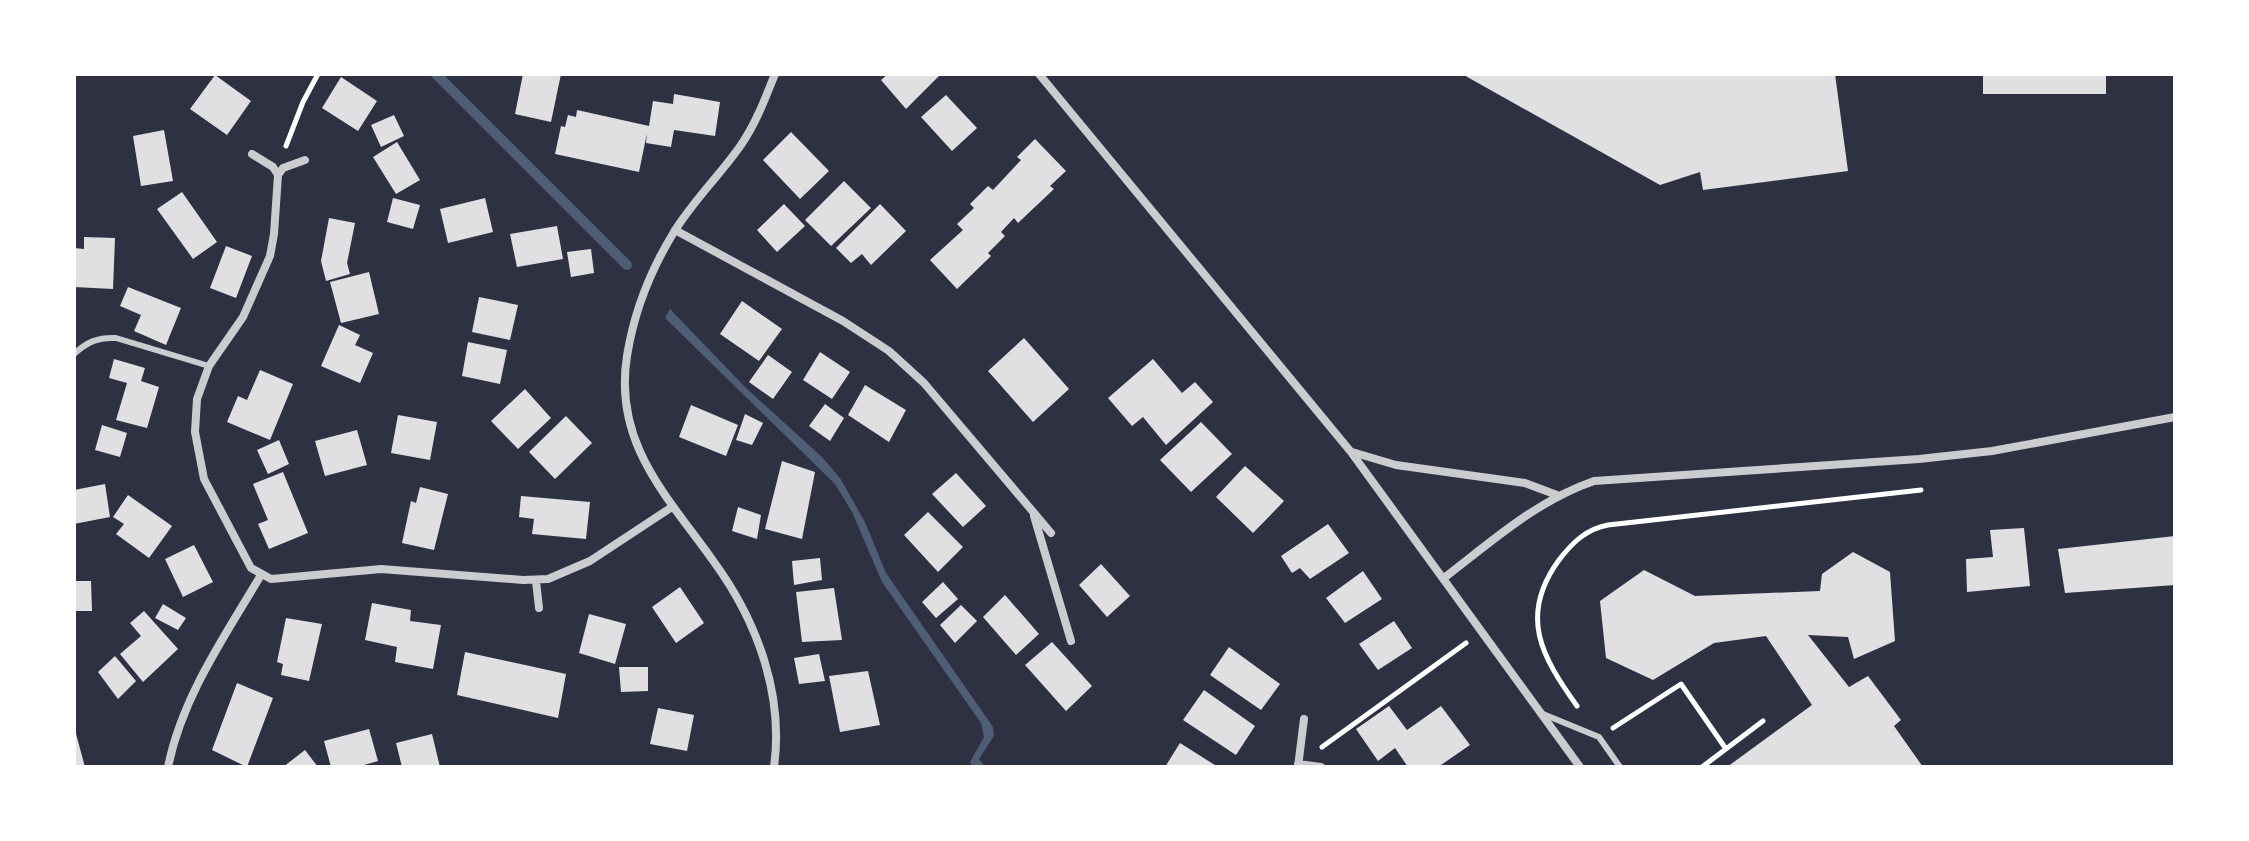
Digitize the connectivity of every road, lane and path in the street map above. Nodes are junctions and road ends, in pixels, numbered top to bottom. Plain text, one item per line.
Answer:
1 (318, 74) edge
2 (775, 74) edge
3 (1039, 74) edge
4 (252, 154) dead end
5 (305, 160) dead end
6 (278, 175) junction
7 (675, 230) junction
8 (74, 354) edge
9 (209, 366) junction
10 (2175, 417) edge
11 (1351, 452) junction
12 (1921, 490) dead end
13 (1557, 495) junction
14 (672, 507) junction
15 (1033, 512) junction
16 (1051, 533) dead end
17 (261, 575) junction
18 (1444, 578) junction
19 (536, 581) junction
20 (539, 608) dead end
21 (1482, 631) junction
22 (1071, 641) dead end
23 (1543, 714) junction
24 (1304, 719) dead end
25 (1763, 721) dead end
26 (1599, 737) junction
27 (1726, 749) junction
28 (1298, 765) edge
29 (168, 767) edge
30 (774, 767) edge
31 (1321, 767) edge
32 (1580, 767) edge
33 (1620, 767) edge
34 (1702, 767) edge

1 - 6 path
2 - 7 street
3 - 11 street
4 - 6 street
5 - 6 street
6 - 9 street
7 - 14 street
7 - 15 street
8 - 9 lane
9 - 17 street
10 - 13 street
11 - 13 street
11 - 18 street
12 - 26 path
13 - 18 street
14 - 19 street
14 - 30 street
15 - 16 street
15 - 22 street
17 - 19 street
17 - 29 street
18 - 21 street
19 - 20 street
21 - 23 street
21 - 28 path
23 - 26 lane
23 - 32 street
24 - 28 street
25 - 27 path
26 - 27 path
26 - 33 lane
27 - 34 path
28 - 31 street

